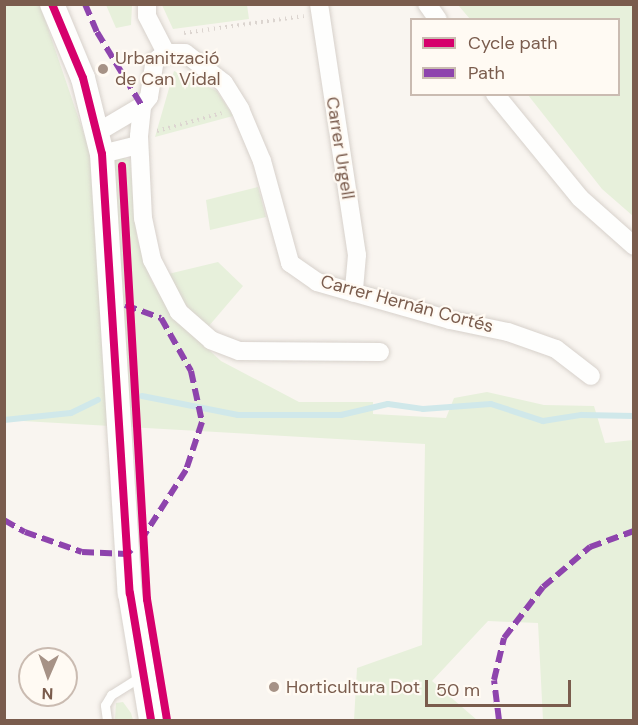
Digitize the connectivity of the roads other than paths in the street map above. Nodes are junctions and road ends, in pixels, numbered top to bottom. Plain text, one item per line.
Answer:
1 (52, 4) edge
2 (147, 4) edge
3 (426, 4) edge
4 (319, 9) edge
5 (436, 18) edge
6 (162, 45) junction
7 (497, 96) edge
8 (142, 106) junction
9 (139, 140) junction
10 (100, 143) junction
11 (633, 246) edge
12 (354, 292) junction
13 (380, 352) dead end
14 (591, 376) dead end
15 (142, 676) junction
16 (107, 720) edge
17 (151, 720) edge

1 - 10 main road
2 - 6 street
3 - 5 street
4 - 12 street, Carrer Urgell
6 - 8 street
6 - 12 street, Carrer Hernán Cortés
7 - 11 street
8 - 9 street
8 - 10 street
9 - 10 street
9 - 13 street
10 - 15 main road
12 - 14 street, Carrer Hernán Cortés
15 - 16 lane
15 - 17 main road

